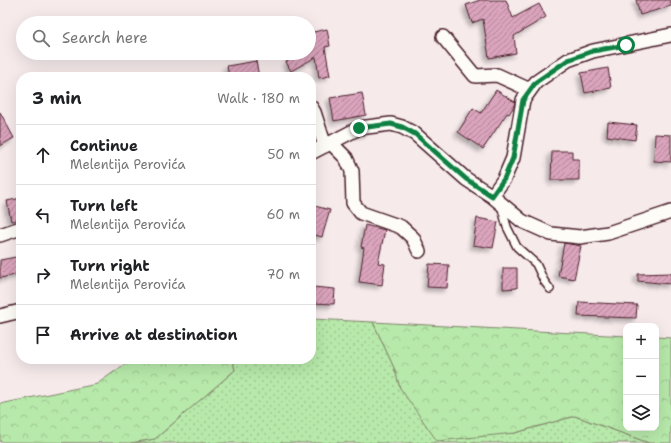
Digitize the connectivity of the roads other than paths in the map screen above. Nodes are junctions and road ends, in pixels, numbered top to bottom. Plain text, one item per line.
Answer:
1 (671, 35) edge
2 (443, 37) dead end
3 (530, 90) junction
4 (316, 117) edge
5 (328, 144) junction
6 (316, 150) edge
7 (496, 200) junction
8 (671, 212) edge
9 (16, 230) edge
10 (0, 235) edge
11 (419, 252) dead end
12 (550, 289) dead end
13 (16, 311) edge
14 (0, 316) edge

1 - 3 street
2 - 3 street
3 - 7 street
4 - 5 street
5 - 6 street
5 - 7 street
5 - 11 street
7 - 8 street
7 - 12 lane
9 - 10 street
13 - 14 street

